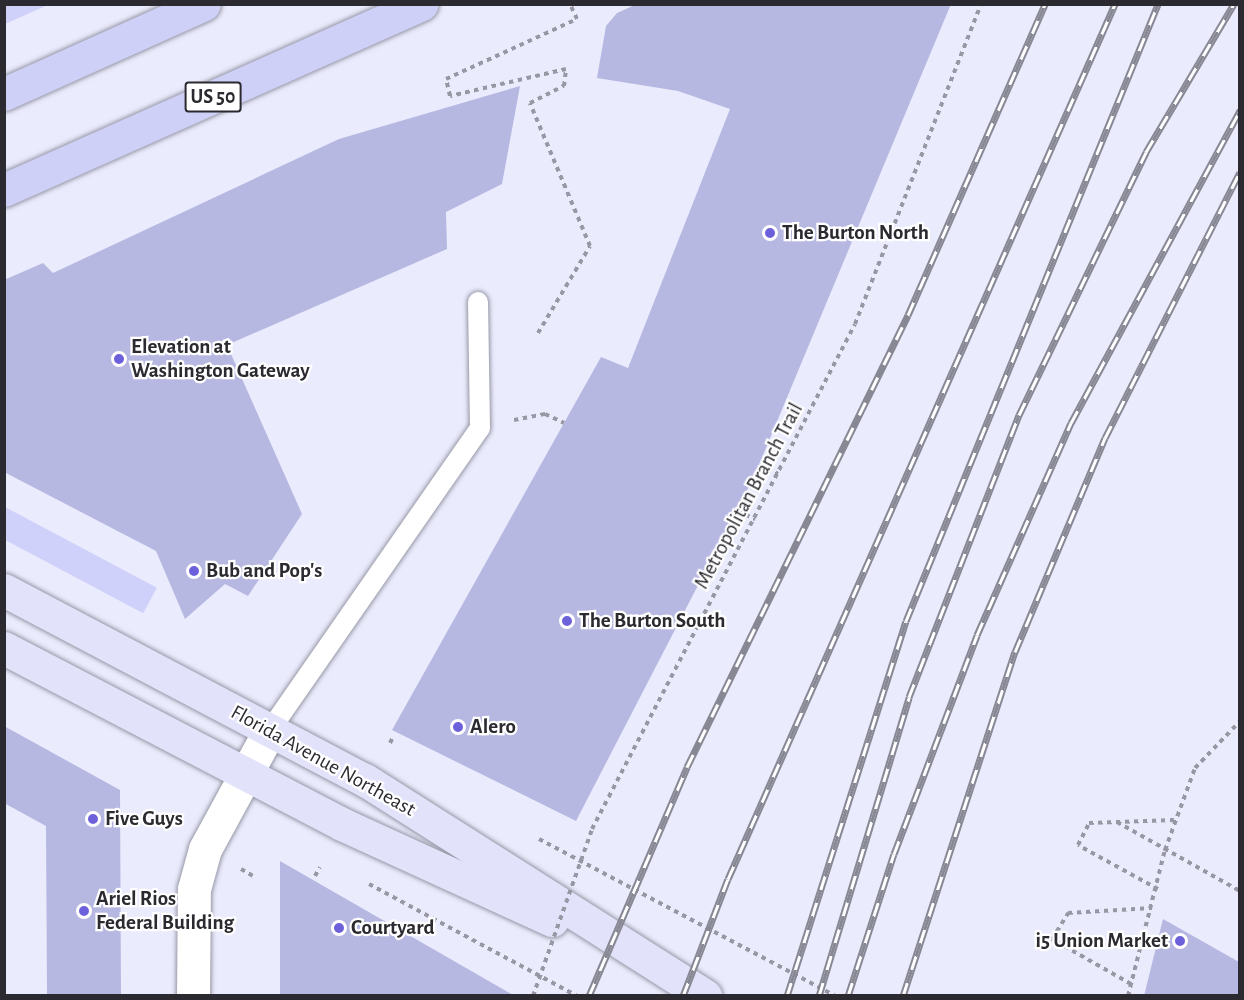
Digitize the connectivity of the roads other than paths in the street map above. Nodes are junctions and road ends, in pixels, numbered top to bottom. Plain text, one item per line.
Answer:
1 (204, 4) edge
2 (421, 4) edge
3 (4, 94) edge
4 (4, 190) edge
5 (478, 302) dead end
6 (4, 590) edge
7 (4, 648) edge
8 (270, 730) junction
9 (245, 773) junction
10 (660, 970) junction
11 (193, 996) edge
12 (705, 996) edge

1 - 3 highway
2 - 4 highway, US 50
5 - 8 lane
6 - 8 main road, Florida Avenue Northeast
7 - 9 main road, Florida Avenue Northeast
8 - 9 street
8 - 10 main road, Florida Avenue Northeast
9 - 10 main road, Florida Avenue Northeast
9 - 11 street
10 - 12 main road, Florida Avenue Northeast

